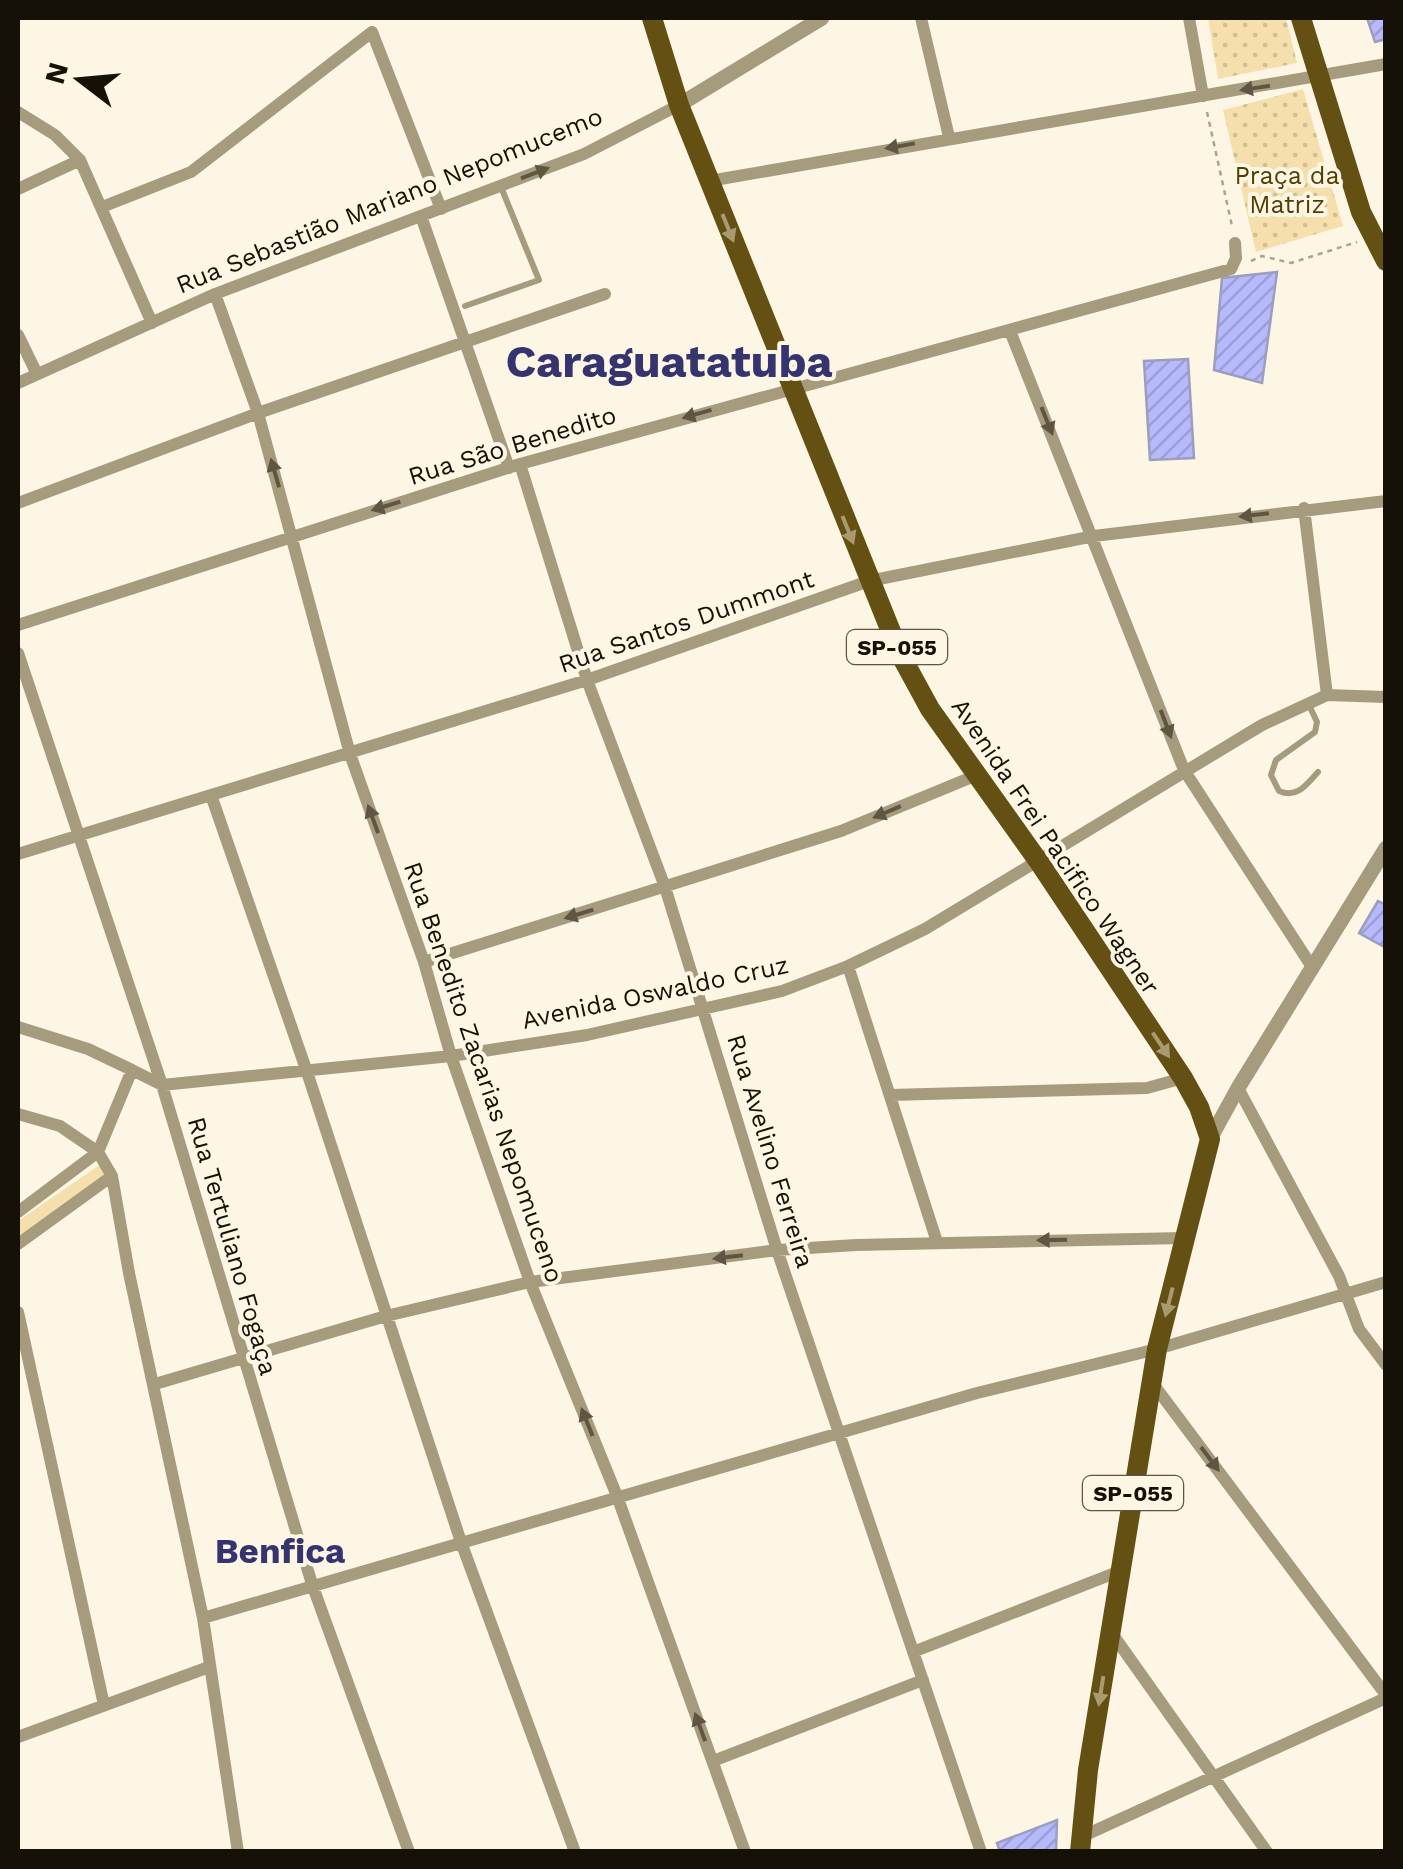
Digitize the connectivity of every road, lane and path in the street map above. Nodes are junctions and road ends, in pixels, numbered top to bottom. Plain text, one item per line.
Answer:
1 (652, 18) edge
2 (822, 18) edge
3 (921, 18) edge
4 (1190, 18) edge
5 (1301, 18) edge
6 (1386, 64) edge
7 (1318, 78) junction
8 (1203, 96) junction
9 (679, 105) junction
10 (18, 112) edge
11 (949, 137) junction
12 (80, 160) junction
13 (709, 180) junction
14 (500, 186) junction
15 (18, 189) edge
16 (102, 207) junction
17 (441, 208) junction
18 (421, 216) junction
19 (1379, 236) edge
20 (1235, 243) joint
21 (1386, 261) edge
22 (1231, 269) junction
23 (215, 294) junction
24 (605, 294) dead end
25 (465, 306) dead end
26 (152, 323) junction
27 (1010, 331) junction
28 (18, 334) edge
29 (464, 340) junction
30 (37, 374) junction
31 (18, 384) edge
32 (791, 388) junction
33 (258, 414) junction
34 (515, 466) junction
35 (1386, 501) edge
36 (18, 503) edge
37 (1304, 508) junction
38 (292, 535) junction
39 (1094, 536) junction
40 (869, 581) junction
41 (18, 625) edge
42 (18, 652) edge
43 (587, 680) junction
44 (1326, 695) junction
45 (1386, 697) edge
46 (1308, 704) junction
47 (350, 754) junction
48 (1184, 770) junction
49 (1318, 772) dead end
50 (977, 775) junction
51 (211, 794) junction
52 (76, 836) junction
53 (1386, 848) edge
54 (18, 854) edge
55 (1039, 862) junction
56 (665, 887) junction
57 (424, 962) junction
58 (848, 966) junction
59 (1312, 967) junction
60 (704, 1010) junction
61 (18, 1028) edge
62 (450, 1056) junction
63 (132, 1070) junction
64 (308, 1072) junction
65 (1182, 1078) junction
66 (162, 1085) junction
67 (1238, 1088) junction
68 (890, 1096) junction
69 (18, 1114) edge
70 (1210, 1139) junction
71 (98, 1152) junction
72 (112, 1176) junction
73 (18, 1212) edge
74 (1184, 1238) junction
75 (937, 1242) junction
76 (18, 1244) edge
77 (777, 1250) junction
78 (530, 1282) junction
79 (1386, 1282) edge
80 (1348, 1294) junction
81 (18, 1312) edge
82 (386, 1316) junction
83 (1157, 1349) junction
84 (242, 1358) junction
85 (1386, 1364) edge
86 (1151, 1381) junction
87 (155, 1384) junction
88 (839, 1432) junction
89 (617, 1496) junction
90 (461, 1542) junction
91 (1120, 1571) junction
92 (312, 1584) junction
93 (202, 1618) junction
94 (1111, 1632) junction
95 (913, 1652) junction
96 (208, 1667) junction
97 (922, 1680) junction
98 (1386, 1696) edge
99 (104, 1705) junction
100 (18, 1737) edge
101 (712, 1761) junction
102 (1213, 1776) junction
103 (1080, 1844) edge
104 (232, 1850) edge
105 (409, 1852) edge
106 (575, 1852) edge
107 (745, 1852) edge
108 (980, 1852) edge
109 (1266, 1852) edge

1 - 9 main road, Avenida Frei Pacifico Wagner / SP-055
2 - 9 street, Rua Sebastião Mariano Nepomucemo
3 - 11 street
4 - 8 street
5 - 7 main road
6 - 7 street
7 -> 8 street
7 - 19 main road
8 - 11 street
8 - 20 path
9 - 13 main road, Avenida Frei Pacifico Wagner / SP-055
14 -> 9 street, Rua Sebastião Mariano Nepomucemo
10 - 12 street
11 -> 13 street
12 - 15 street
12 - 16 street
13 -> 32 main road, Avenida Frei Pacifico Wagner / SP-055
14 - 17 street, Rua Sebastião Mariano Nepomucemo
14 - 25 lane
16 - 17 street
16 - 26 street
17 - 18 street, Rua Sebastião Mariano Nepomucemo
18 - 23 street, Rua Sebastião Mariano Nepomucemo
18 - 29 street, Rua Avelino Ferreira
19 - 21 main road
19 - 22 path
20 - 22 street
22 - 27 street, Rua São Benedito
23 - 26 street, Rua Sebastião Mariano Nepomucemo
23 - 33 street, Rua Benedito Zacarias Nepomuceno
24 - 29 street
26 - 30 street, Rua Sebastião Mariano Nepomucemo
27 - 32 street, Rua São Benedito
27 -> 39 street
28 - 30 street
29 - 33 street
29 - 34 street, Rua Avelino Ferreira
30 - 31 street, Rua Sebastião Mariano Nepomucemo
32 -> 34 street, Rua São Benedito
32 -> 40 main road, Avenida Frei Pacifico Wagner / SP-055
33 - 36 street
38 -> 33 street, Rua Benedito Zacarias Nepomuceno
34 -> 38 street, Rua São Benedito
34 - 43 street, Rua Avelino Ferreira
35 - 37 street, Rua Santos Dummont
37 -> 39 street, Rua Santos Dummont
37 - 44 street
38 - 41 street, Rua São Benedito
38 - 47 street, Rua Benedito Zacarias Nepomuceno
39 - 40 street, Rua Santos Dummont
39 -> 48 street
40 - 43 street, Rua Santos Dummont
40 - 50 main road, Avenida Frei Pacifico Wagner / SP-055
42 - 52 street, Rua Tertuliano Fogaça
43 - 47 street, Rua Santos Dummont
43 - 56 street, Rua Avelino Ferreira
44 - 45 street, Avenida Oswaldo Cruz
44 - 46 street, Avenida Oswaldo Cruz
46 - 48 street, Avenida Oswaldo Cruz
46 - 49 lane
47 - 51 street, Rua Santos Dummont
57 -> 47 street, Rua Benedito Zacarias Nepomuceno
48 - 55 street, Avenida Oswaldo Cruz
48 - 59 street
50 - 55 main road, Avenida Frei Pacifico Wagner / SP-055
50 -> 56 street
51 - 52 street, Rua Santos Dummont
51 - 64 street
52 - 54 street, Rua Santos Dummont
52 - 66 street, Rua Tertuliano Fogaça
53 - 59 street
55 - 58 street, Avenida Oswaldo Cruz
55 -> 65 main road, Avenida Frei Pacifico Wagner / SP-055
56 -> 57 street
56 - 60 street, Rua Avelino Ferreira
57 - 62 street, Rua Benedito Zacarias Nepomuceno
58 - 60 street, Avenida Oswaldo Cruz
58 - 68 street
59 - 67 street
60 - 62 street, Avenida Oswaldo Cruz
60 - 77 street, Rua Avelino Ferreira
61 - 63 street
62 - 64 street, Avenida Oswaldo Cruz
62 - 78 street, Rua Benedito Zacarias Nepomuceno
63 - 66 street
63 - 71 street
64 - 66 street, Avenida Oswaldo Cruz
64 - 82 street
65 - 68 street
65 - 70 main road, Avenida Frei Pacifico Wagner / SP-055
66 - 84 street, Rua Tertuliano Fogaça
67 - 70 street
67 - 80 street
68 - 75 street
69 - 71 street
70 - 74 main road, SP-055
71 - 72 street
71 - 73 street
72 - 76 street
72 - 87 street
74 -> 75 street
74 -> 83 main road, SP-055
75 - 77 street
77 -> 78 street
77 - 88 street, Rua Avelino Ferreira
78 - 82 street
89 -> 78 street, Rua Benedito Zacarias Nepomuceno
79 - 80 street
80 - 83 street
80 - 85 street
81 - 99 street
82 - 84 street
82 - 90 street
83 - 86 main road, SP-055
83 - 88 street
84 - 87 street
84 - 92 street, Rua Tertuliano Fogaça
86 - 91 main road, SP-055
86 -> 98 street
87 - 93 street
88 - 89 street
88 - 95 street, Rua Avelino Ferreira
89 - 90 street
101 -> 89 street, Rua Benedito Zacarias Nepomuceno
90 - 92 street
90 - 106 street
91 - 94 main road, SP-055
91 - 95 street
92 - 93 street
92 - 105 street, Rua Tertuliano Fogaça
93 - 96 street
94 - 102 street
94 -> 103 main road, SP-055
95 - 97 street, Rua Avelino Ferreira
96 - 99 street
96 - 104 street
97 - 101 street
97 - 108 street, Rua Avelino Ferreira
98 - 102 street
99 - 100 street
101 - 107 street, Rua Benedito Zacarias Nepomuceno
102 - 103 street
102 - 109 street

